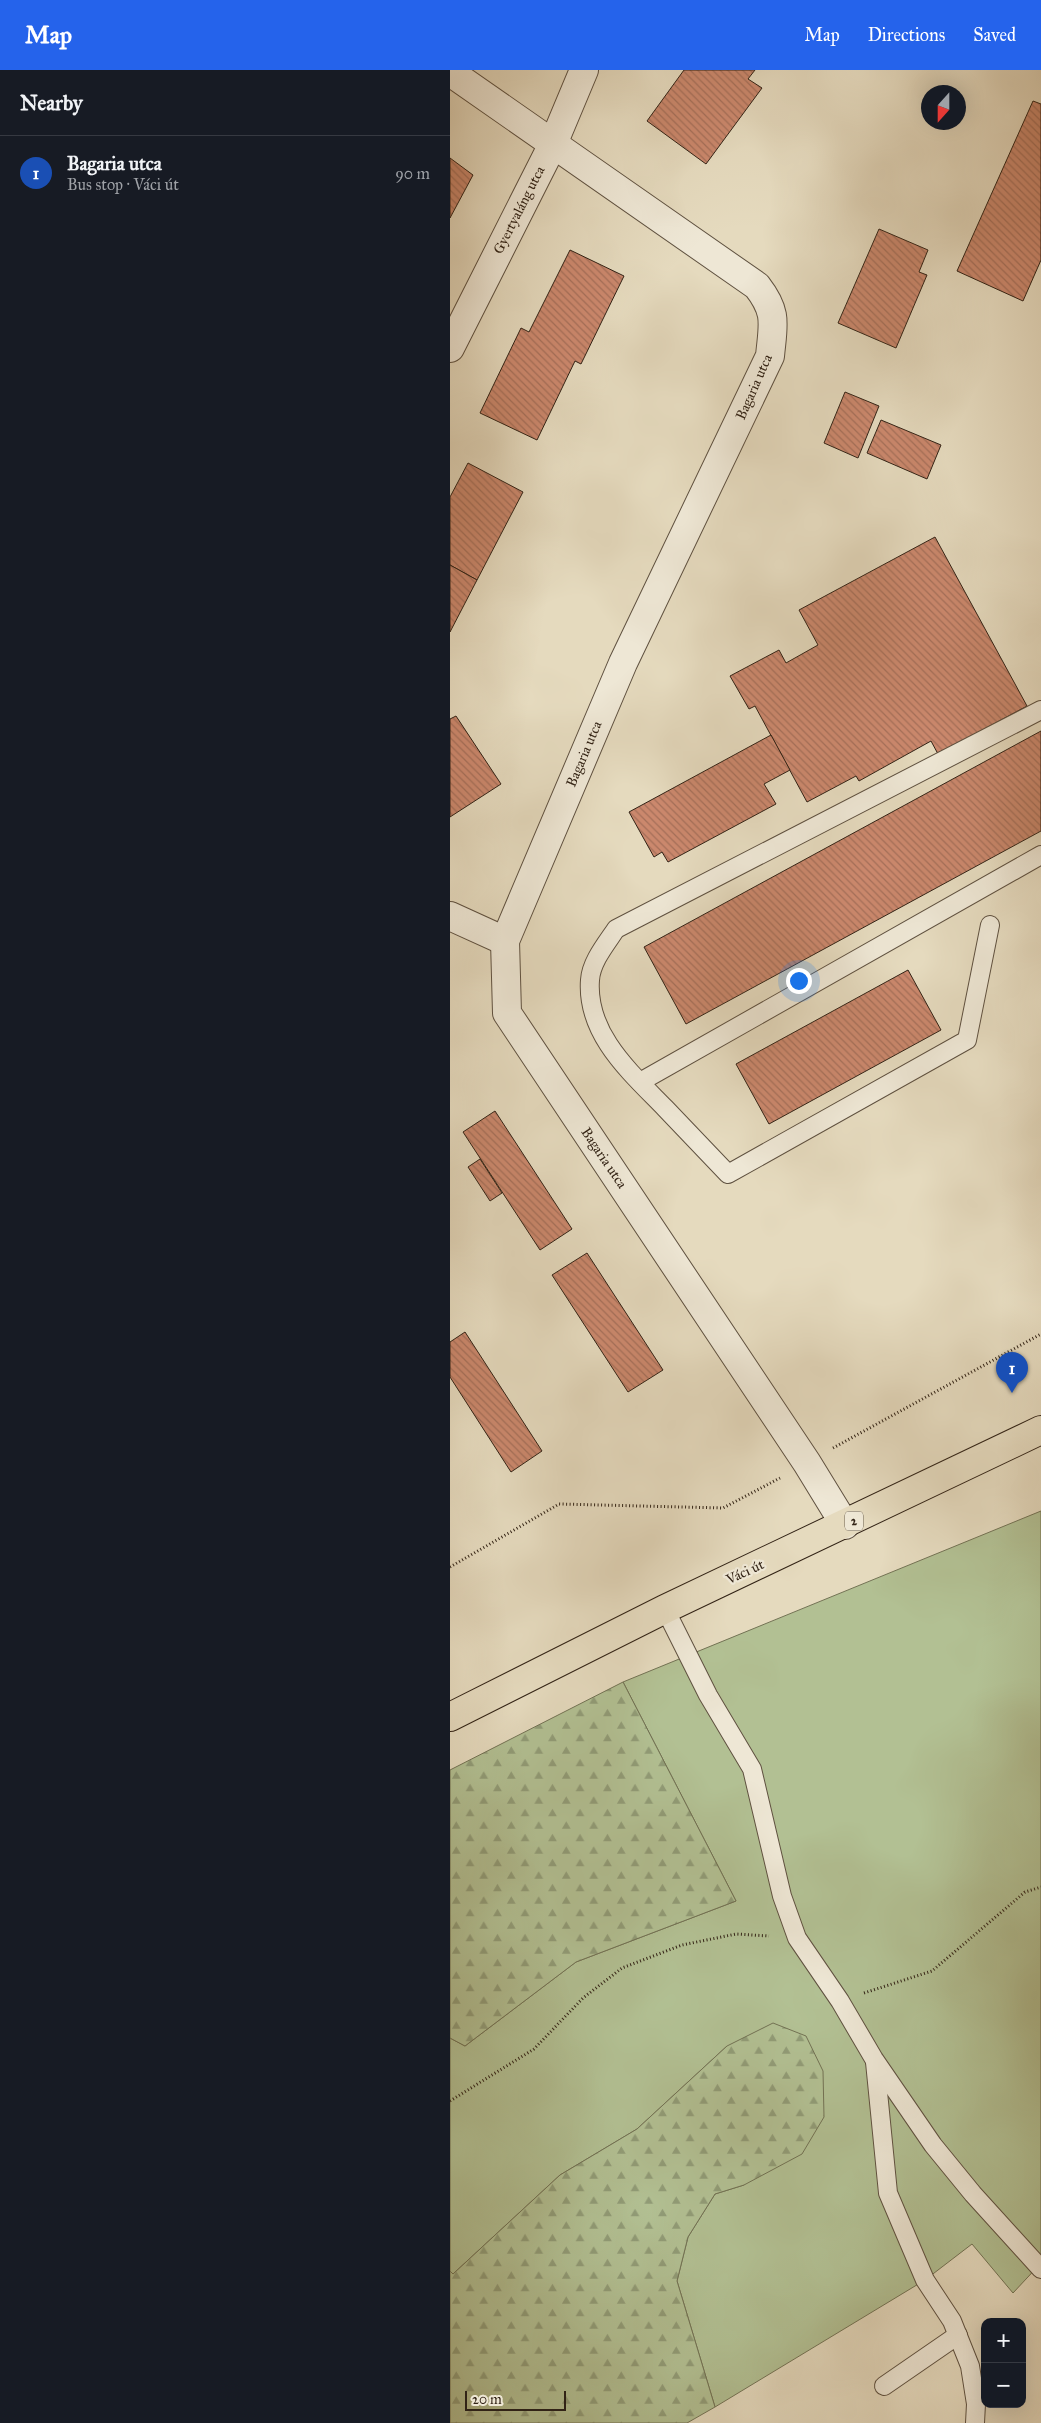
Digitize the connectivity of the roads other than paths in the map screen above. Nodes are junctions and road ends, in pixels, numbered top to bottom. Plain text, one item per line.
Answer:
1 (584, 70) edge
2 (450, 72) edge
3 (553, 144) junction
4 (450, 348) edge
5 (1041, 710) edge
6 (1041, 855) edge
7 (450, 916) edge
8 (990, 925) dead end
9 (505, 941) junction
10 (640, 1082) junction
11 (1041, 1430) edge
12 (845, 1525) junction
13 (665, 1609) junction
14 (450, 1717) edge
15 (874, 2059) junction
16 (1041, 2270) edge
17 (958, 2335) junction
18 (884, 2386) dead end
19 (975, 2423) edge

1 - 3 street, Gyertyaláng utca
2 - 3 street, Bagaria utca
3 - 4 street, Gyertyaláng utca
3 - 9 street, Bagaria utca
5 - 10 lane
6 - 10 lane
7 - 9 street
8 - 10 lane
9 - 12 street, Bagaria utca
11 - 12 main road, Váci út / 2
12 - 13 main road, Váci út / 2
13 - 14 main road, Váci út / 2
13 - 15 lane
15 - 16 lane
15 - 17 lane
17 - 18 lane
17 - 19 lane

